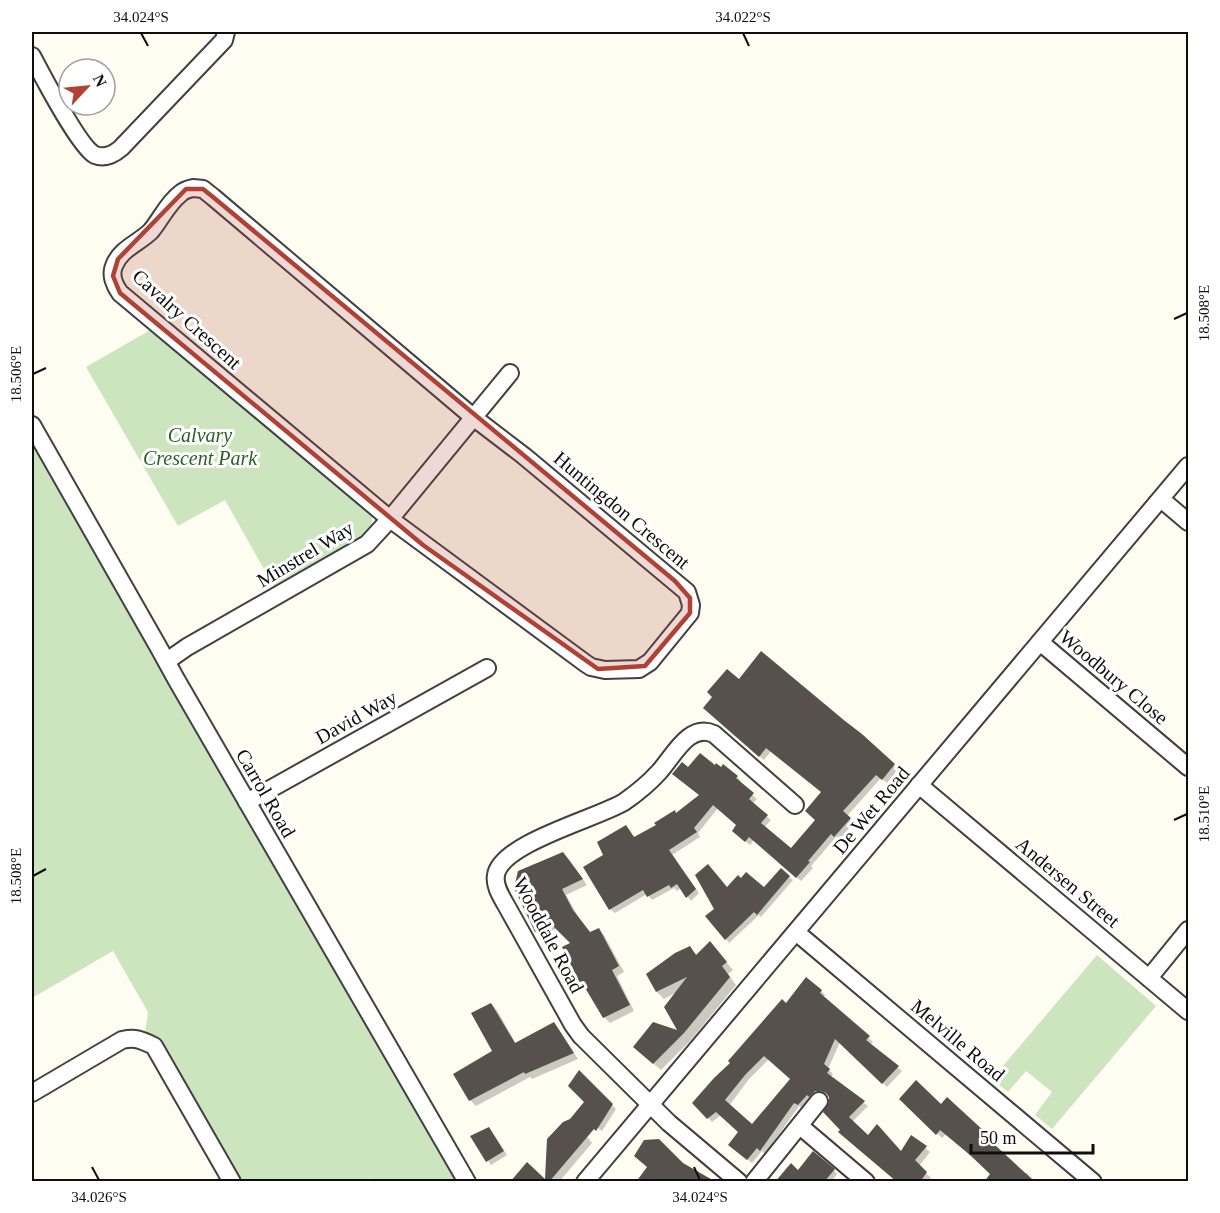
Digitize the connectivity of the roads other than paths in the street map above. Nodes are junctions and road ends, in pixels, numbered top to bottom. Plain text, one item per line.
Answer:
1 (226, 32) edge
2 (32, 56) edge
3 (510, 372) dead end
4 (473, 417) junction
5 (32, 425) edge
6 (1188, 466) edge
7 (1161, 499) junction
8 (390, 519) junction
9 (1188, 522) edge
10 (1040, 642) junction
11 (167, 661) junction
12 (487, 668) dead end
13 (1188, 767) edge
14 (919, 785) junction
15 (247, 802) junction
16 (795, 805) dead end
17 (1188, 930) edge
18 (796, 932) junction
19 (1149, 978) junction
20 (1188, 1011) edge
21 (32, 1092) edge
22 (819, 1101) dead end
23 (649, 1105) junction
24 (800, 1126) junction
25 (232, 1182) edge
26 (467, 1182) edge
27 (585, 1182) edge
28 (739, 1182) edge
29 (754, 1182) edge
30 (866, 1182) edge
31 (1093, 1182) edge

1 - 2 street
3 - 4 street, Minstrel Way
4 - 8 street, Minstrel Way
4 - 8 street, Huntingdon Crescent
4 - 8 street, Cavalry Crescent
5 - 11 street, Carrol Road
6 - 7 street, De Wet Road
7 - 9 street
7 - 10 street, De Wet Road
8 - 11 street, Minstrel Way
10 - 13 street, Woodbury Close
10 - 14 street, De Wet Road
11 - 15 street, Carrol Road
12 - 15 street, David Way
14 - 18 street, De Wet Road
14 - 19 street, Andersen Street
15 - 26 street, Carrol Road
16 - 23 street, Wooddale Road
17 - 19 street
18 - 23 street, De Wet Road
18 - 31 street, Melville Road
19 - 20 street, Andersen Street
21 - 25 street
22 - 24 street
23 - 27 street, De Wet Road
23 - 28 street
24 - 29 street
24 - 30 street

